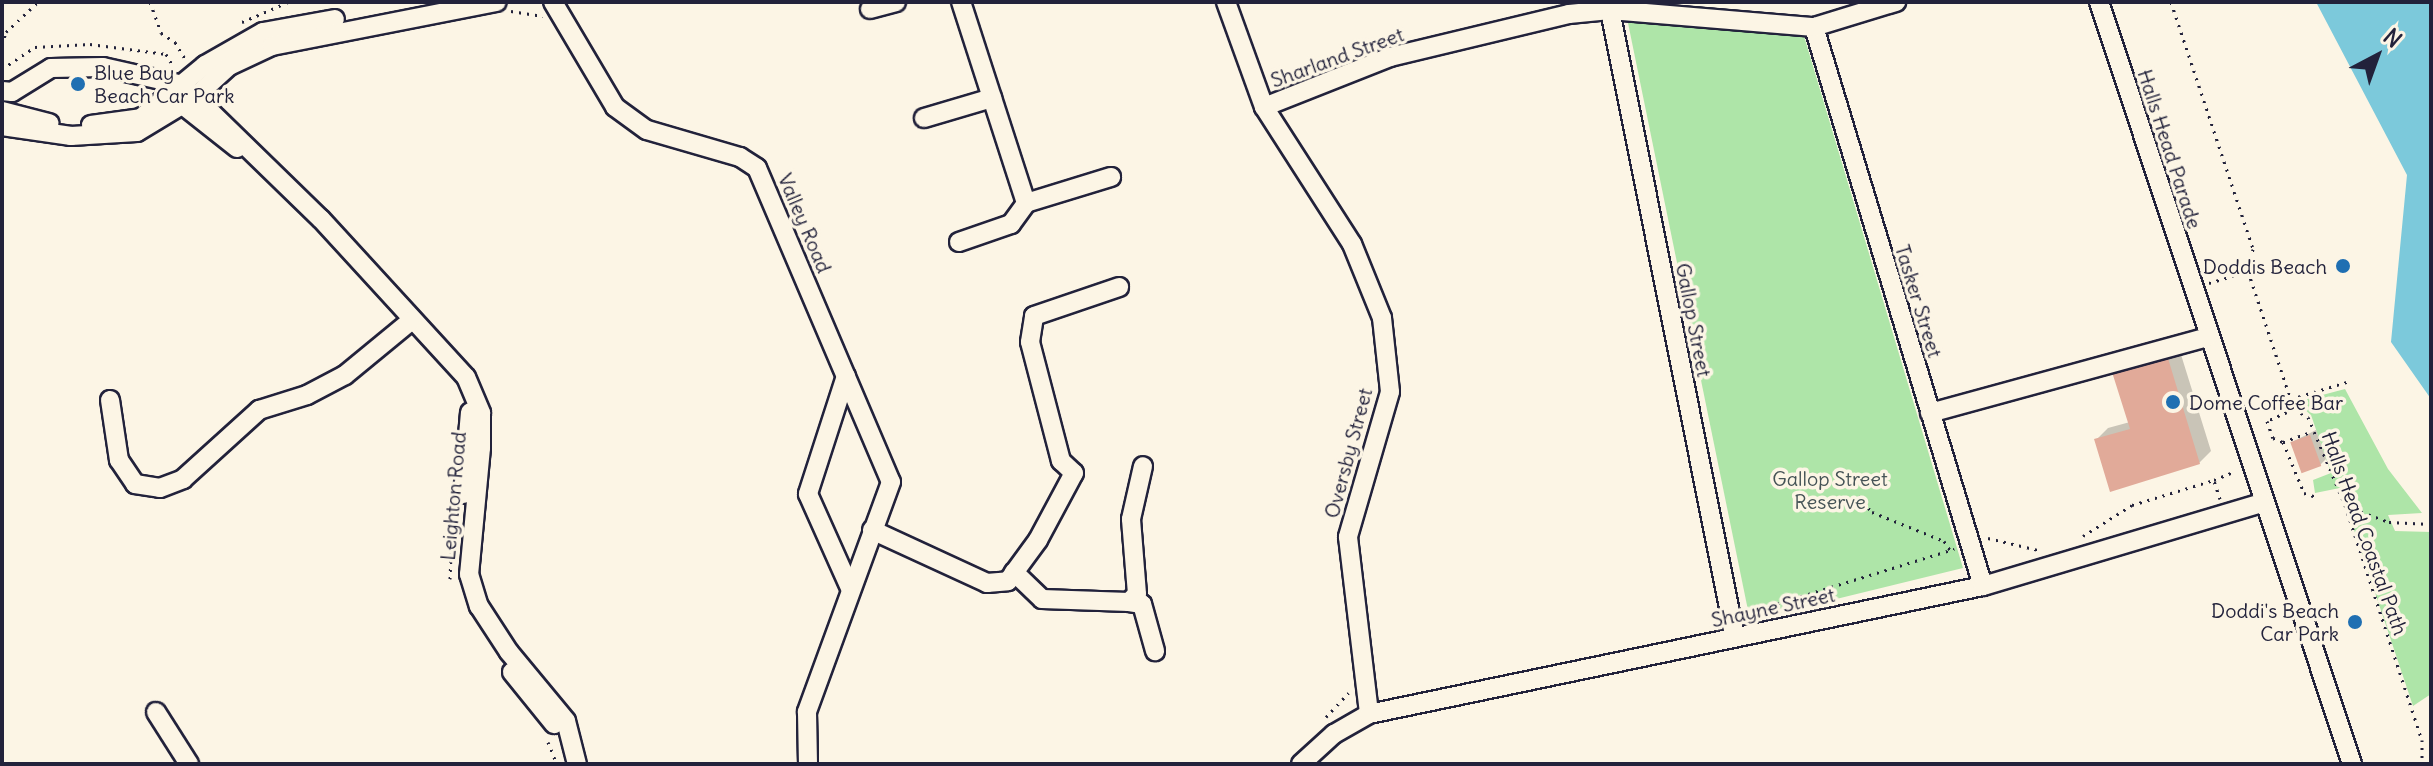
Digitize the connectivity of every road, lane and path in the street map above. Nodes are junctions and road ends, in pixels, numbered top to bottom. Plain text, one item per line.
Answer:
1 (38, 2) edge
2 (150, 2) edge
3 (288, 2) edge
4 (435, 2) edge
5 (497, 2) edge
6 (553, 2) edge
7 (896, 2) edge
8 (961, 2) edge
9 (1226, 2) edge
10 (1896, 2) edge
11 (2099, 2) edge
12 (2171, 2) edge
13 (870, 9) dead end
14 (1610, 10) junction
15 (240, 26) dead end
16 (1814, 27) junction
17 (2, 45) edge
18 (197, 59) dead end
19 (2, 69) edge
20 (178, 89) junction
21 (2, 91) edge
22 (992, 98) junction
23 (1264, 107) junction
24 (2, 111) edge
25 (924, 118) dead end
26 (2, 126) edge
27 (1111, 177) dead end
28 (1026, 203) junction
29 (959, 242) dead end
30 (2248, 271) junction
31 (1119, 287) dead end
32 (2192, 288) junction
33 (412, 320) junction
34 (2208, 337) junction
35 (445, 354) junction
36 (846, 376) junction
37 (2350, 381) dead end
38 (2291, 399) junction
39 (110, 400) dead end
40 (2294, 409) junction
41 (1930, 413) junction
42 (2313, 431) junction
43 (2283, 442) junction
44 (1143, 466) dead end
45 (2235, 471) dead end
46 (2214, 480) dead end
47 (2239, 482) dead end
48 (2228, 495) dead end
49 (1858, 496) dead end
50 (2316, 497) dead end
51 (2220, 500) dead end
52 (2262, 503) junction
53 (2345, 505) junction
54 (2431, 524) edge
55 (872, 530) junction
56 (2080, 537) dead end
57 (1971, 543) junction
58 (2041, 550) dead end
59 (1014, 572) junction
60 (1983, 586) junction
61 (850, 588) junction
62 (1129, 602) junction
63 (1735, 638) junction
64 (1155, 651) dead end
65 (156, 712) dead end
66 (1369, 714) junction
67 (189, 764) edge
68 (566, 764) edge
69 (577, 764) edge
70 (808, 764) edge
71 (1301, 764) edge
72 (2352, 764) edge
73 (2422, 764) edge

1 - 17 path
2 - 18 path
3 - 15 path
4 - 20 street
5 - 20 street
6 - 36 street, Valley Road
7 - 13 street
8 - 22 street
9 - 23 street, Oversby Street
10 - 16 street, Sharland Street
11 - 32 street, Halls Head Parade
12 - 30 path, Halls Head Coastal Path
14 - 16 street, Sharland Street
14 - 23 street, Sharland Street
14 - 63 street, Gallop Street
16 - 41 street, Tasker Street
19 - 20 path
20 - 21 street
20 - 24 street
20 - 26 street
20 - 33 street, Leighton Road
22 - 25 street
22 - 28 street
23 - 66 street, Oversby Street
27 - 28 street
28 - 29 street
30 - 32 path
30 - 38 path, Halls Head Coastal Path
31 - 59 street
32 - 34 street, Halls Head Parade
33 - 35 street, Leighton Road
33 - 39 street
34 - 41 street
34 - 52 street, Halls Head Parade
35 - 68 street, Leighton Road
35 - 69 street, Leighton Road
36 - 55 street, Valley Road
36 - 61 street
37 - 38 path
38 - 40 path, Halls Head Coastal Path
40 - 42 path, Halls Head Coastal Path
40 - 43 path
41 - 57 street, Tasker Street
42 - 43 path
42 - 53 path, Halls Head Coastal Path
43 - 50 path
44 - 62 street
45 - 47 path
46 - 56 path
48 - 51 path
49 - 57 path
52 - 60 street, Shayne Street
52 - 72 street, Halls Head Parade
53 - 54 path
53 - 73 path, Halls Head Coastal Path
55 - 59 street
55 - 61 street, Valley Road
57 - 58 path
57 - 60 street, Tasker Street
59 - 62 street
60 - 63 street, Shayne Street
61 - 70 street, Valley Road
62 - 64 street
63 - 66 street, Shayne Street
65 - 67 street
66 - 71 street, Shayne Street

